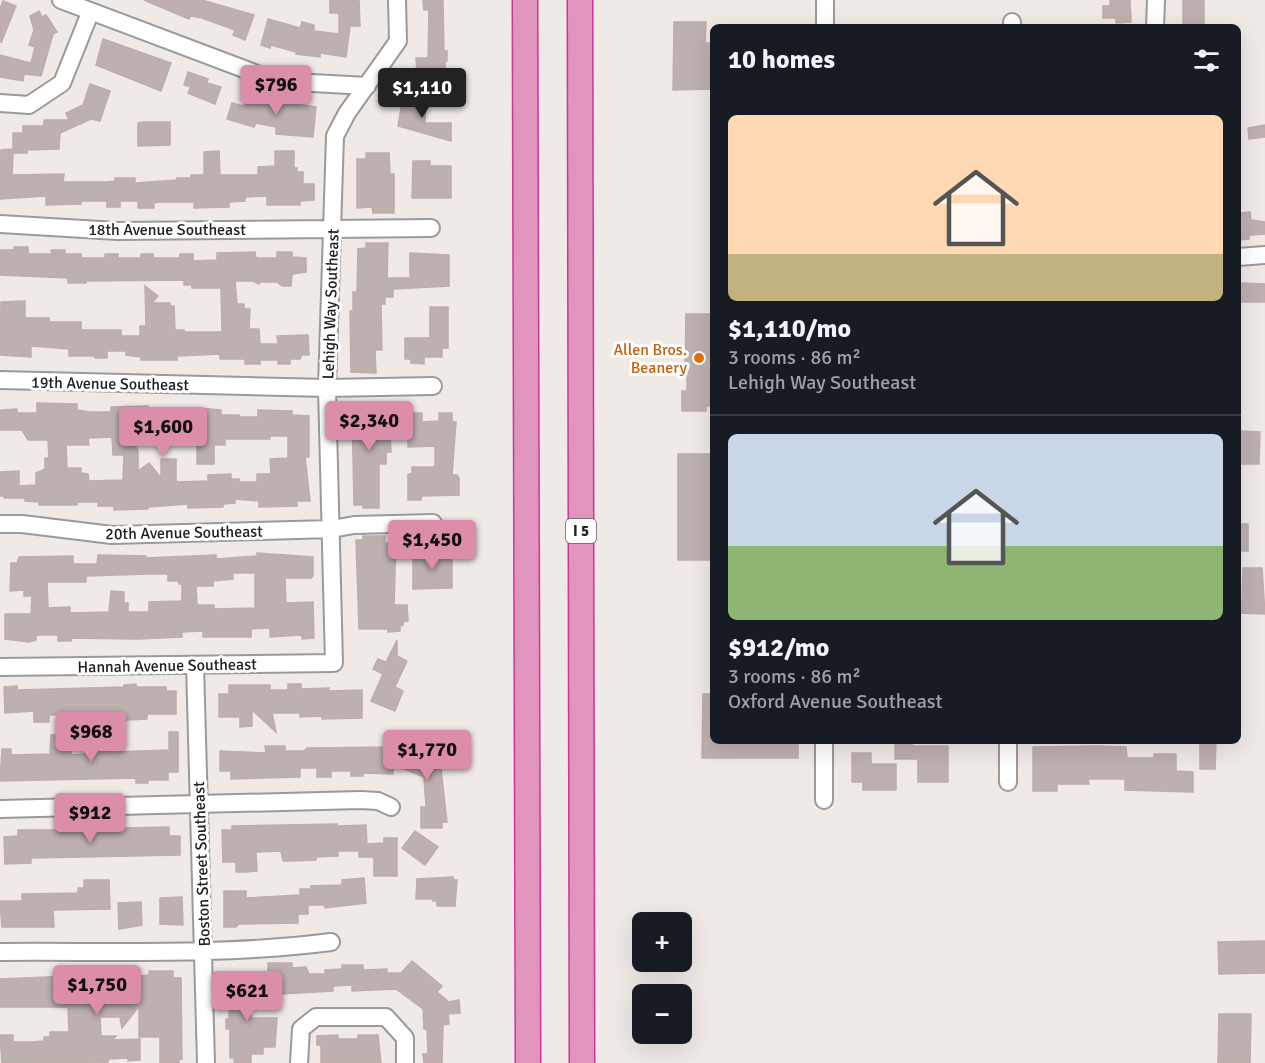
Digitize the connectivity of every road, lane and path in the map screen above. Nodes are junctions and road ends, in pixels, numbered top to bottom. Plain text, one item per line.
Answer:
1 (61, 0) edge
2 (396, 0) edge
3 (518, 0) edge
4 (525, 0) edge
5 (580, 0) edge
6 (825, 0) edge
7 (1156, 0) edge
8 (90, 13) junction
9 (825, 24) edge
10 (1155, 24) edge
11 (525, 79) junction
12 (367, 86) junction
13 (0, 103) edge
14 (0, 224) edge
15 (333, 228) junction
16 (431, 228) dead end
17 (1265, 255) edge
18 (1241, 257) edge
19 (0, 380) edge
20 (433, 386) dead end
21 (327, 388) junction
22 (0, 524) edge
23 (433, 524) dead end
24 (332, 529) junction
25 (334, 663) joint
26 (195, 665) junction
27 (0, 667) edge
28 (824, 744) edge
29 (1008, 744) edge
30 (1008, 782) dead end
31 (824, 800) dead end
32 (199, 804) junction
33 (391, 807) dead end
34 (0, 810) edge
35 (331, 942) dead end
36 (203, 950) junction
37 (0, 952) edge
38 (206, 1063) edge
39 (299, 1063) edge
40 (405, 1063) edge
41 (528, 1063) edge
42 (582, 1063) edge

1 - 8 street
2 - 12 street, Lehigh Way Southeast
3 - 11 highway
4 - 11 highway
5 - 42 highway, I 5
6 - 9 street
7 - 10 street
8 - 12 street
8 - 13 street
11 - 41 highway
12 - 15 street, Lehigh Way Southeast
14 - 15 street, 18th Avenue Southeast
15 - 16 street, 18th Avenue Southeast
15 - 21 street, Lehigh Way Southeast
17 - 18 street
19 - 21 street, 19th Avenue Southeast
20 - 21 street, 19th Avenue Southeast
21 - 24 street, Lehigh Way Southeast
22 - 24 street, 20th Avenue Southeast
23 - 24 street, 20th Avenue Southeast
24 - 25 street, Lehigh Way Southeast
25 - 26 street, Hannah Avenue Southeast
26 - 27 street, Hannah Avenue Southeast
26 - 32 street, Boston Street Southeast
28 - 31 street
29 - 30 street
32 - 33 street
32 - 34 street
32 - 36 street, Boston Street Southeast
35 - 36 street
36 - 37 street
36 - 38 street, Boston Street Southeast
39 - 40 street

